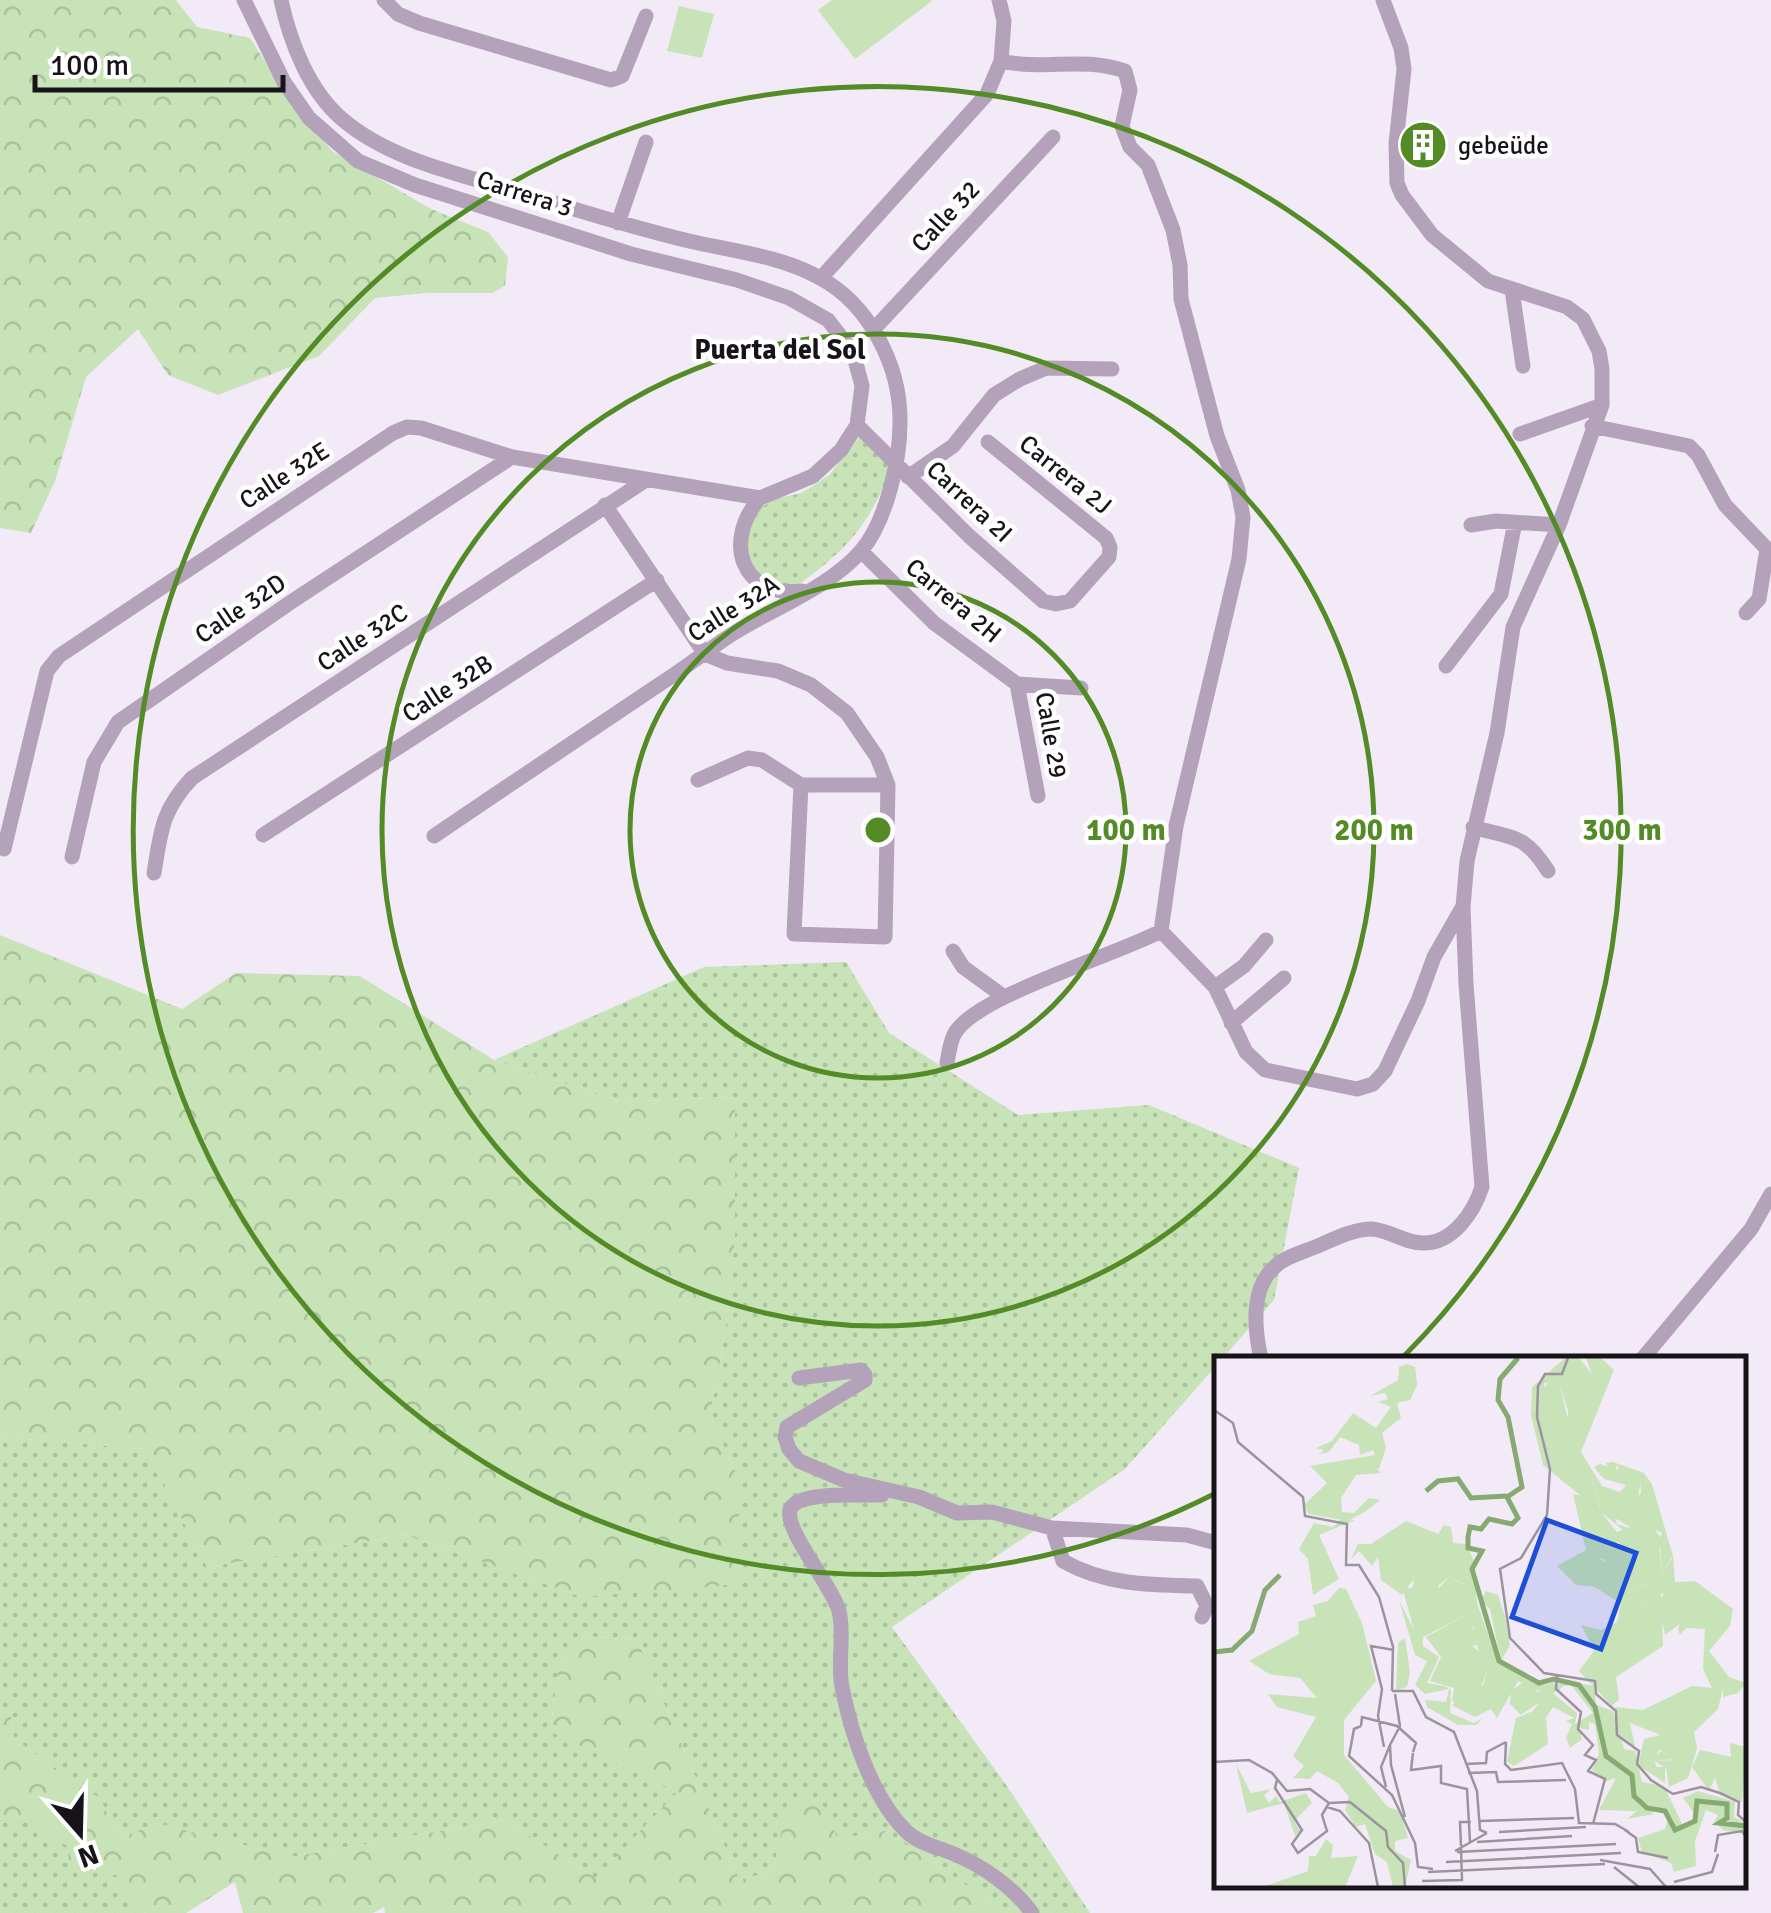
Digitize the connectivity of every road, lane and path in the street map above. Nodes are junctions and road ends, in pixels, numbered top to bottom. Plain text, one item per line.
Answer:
1 (244, 0) edge
2 (281, 0) edge
3 (384, 0) edge
4 (999, 0) edge
5 (1383, 0) edge
6 (646, 16) dead end
7 (1001, 62) junction
8 (1053, 136) dead end
9 (646, 142) dead end
10 (618, 223) junction
11 (820, 278) junction
12 (1512, 290) junction
13 (873, 330) junction
14 (1523, 366) dead end
15 (1112, 369) dead end
16 (1602, 405) junction
17 (857, 424) junction
18 (1592, 426) junction
19 (1520, 434) dead end
20 (988, 442) dead end
21 (512, 457) junction
22 (896, 463) junction
23 (908, 477) junction
24 (646, 480) junction
25 (760, 498) junction
26 (606, 504) junction
27 (1515, 522) junction
28 (1471, 525) dead end
29 (1559, 525) junction
30 (861, 551) junction
31 (657, 580) junction
32 (811, 590) junction
33 (1056, 604) joint
34 (1746, 614) dead end
35 (733, 633) junction
36 (705, 654) junction
37 (749, 666) junction
38 (1446, 666) dead end
39 (1017, 684) junction
40 (1081, 688) dead end
41 (698, 780) dead end
42 (888, 784) junction
43 (801, 785) junction
44 (1038, 796) dead end
45 (1473, 826) junction
46 (263, 835) dead end
47 (434, 836) dead end
48 (4, 848) dead end
49 (72, 858) dead end
50 (1548, 871) dead end
51 (154, 872) dead end
52 (1463, 907) junction
53 (1162, 931) junction
54 (1266, 940) dead end
55 (954, 952) dead end
56 (1284, 978) dead end
57 (1215, 987) junction
58 (1003, 996) junction
59 (1231, 1023) junction
60 (947, 1063) dead end
61 (1771, 1194) edge
62 (1261, 1356) edge
63 (1645, 1356) edge
64 (798, 1378) dead end
65 (896, 1494) junction
66 (1052, 1528) junction
67 (1214, 1543) edge
68 (1202, 1616) dead end
69 (1032, 1913) edge

1 - 17 street, Carrera 3
2 - 10 street, Carrera 3
3 - 6 street
4 - 7 street
5 - 12 street
7 - 11 street
7 - 53 street
8 - 13 street, Calle 32
9 - 10 street
10 - 11 street, Carrera 3
11 - 13 street, Carrera 3
12 - 14 street
12 - 16 street
13 - 22 street, Calle 32A
15 - 23 street
16 - 18 street
16 - 19 street
17 - 22 street, Carrera 2I
17 - 25 street
18 - 29 street
18 - 34 street
20 - 33 street, Carrera 2J
21 - 24 street, Calle 32E
21 - 48 street, Calle 32E
21 - 49 street, Calle 32D
22 - 23 street, Carrera 2I
22 - 30 street, Calle 32A
23 - 33 street, Carrera 2I
24 - 25 street, Calle 32E
24 - 26 street, Calle 32C
25 - 32 street
26 - 31 street
26 - 51 street, Calle 32C
27 - 28 street
27 - 29 street
27 - 38 street
29 - 45 street
30 - 32 street, Calle 32A
30 - 39 street, Carrera 2H
31 - 36 street
31 - 46 street, Calle 32B
32 - 35 street, Calle 32A
35 - 36 street, Calle 32A
35 - 37 street
36 - 37 street
36 - 47 street, Calle 32A
37 - 42 street
39 - 40 street
39 - 44 street, Calle 29
41 - 43 street
42 - 43 street
42 - 43 street
45 - 50 street
45 - 52 street
52 - 59 street
52 - 62 street
53 - 57 street
53 - 58 street
54 - 57 street
55 - 58 street
56 - 59 street
57 - 59 street
58 - 60 street
61 - 63 street
64 - 65 street
65 - 66 street
65 - 69 street
66 - 67 street
66 - 68 street

